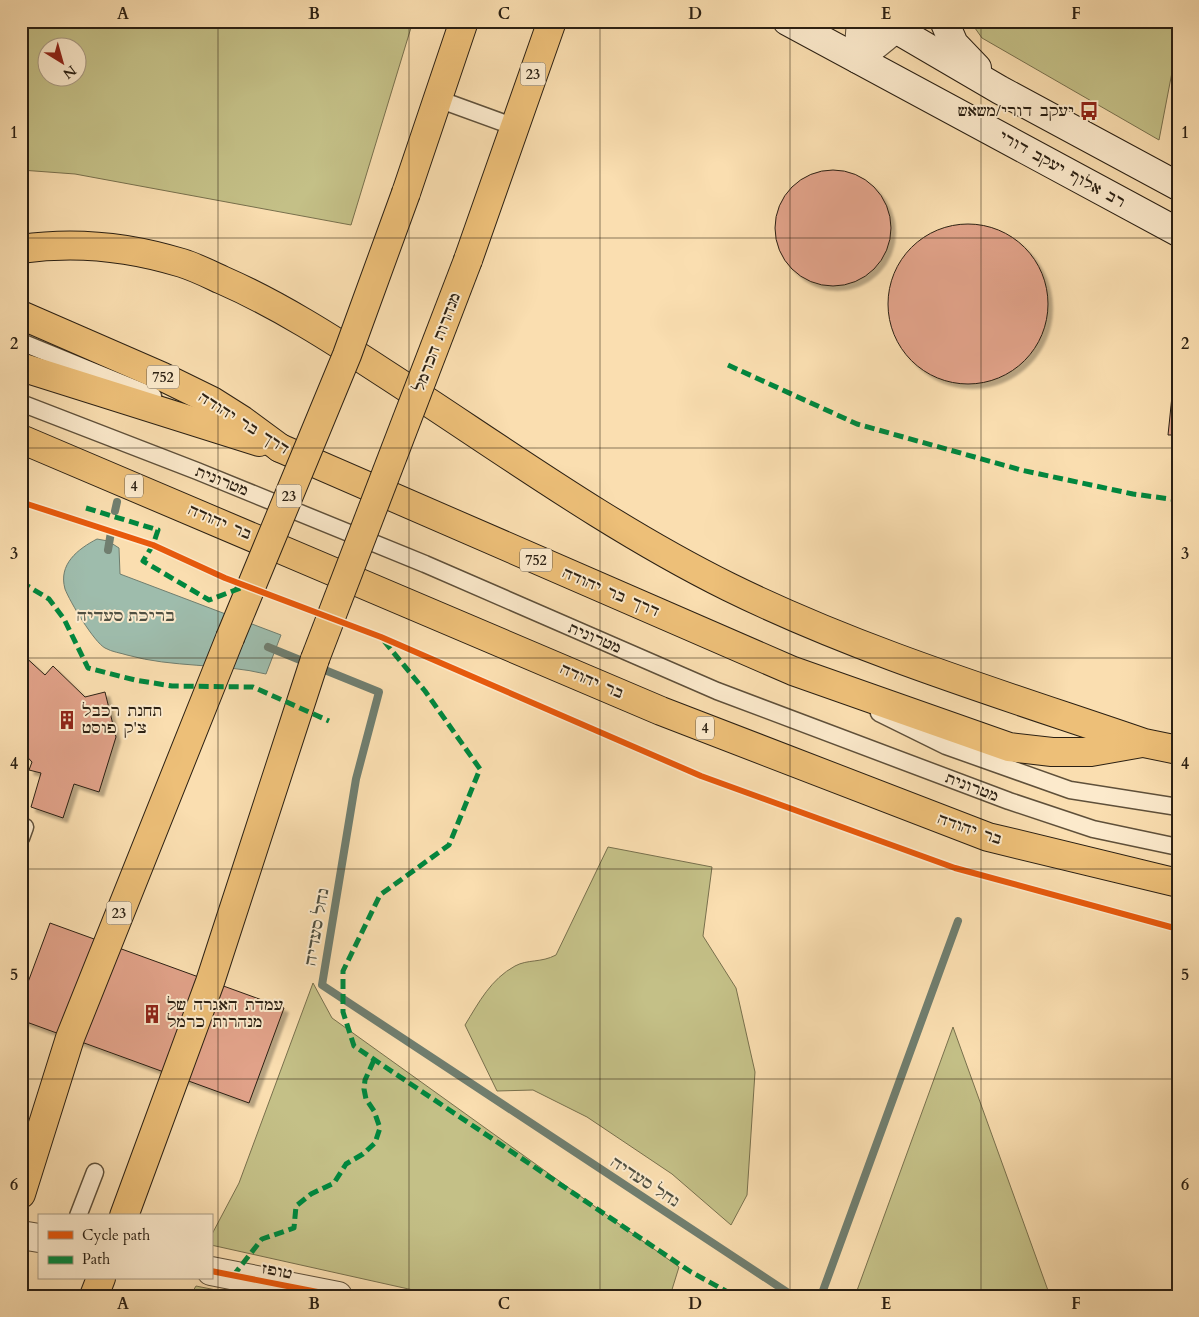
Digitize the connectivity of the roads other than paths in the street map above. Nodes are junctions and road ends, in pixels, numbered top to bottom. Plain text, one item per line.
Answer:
1 (464, 21) edge
2 (552, 21) edge
3 (787, 21) edge
4 (861, 21) edge
5 (944, 21) edge
6 (892, 24) edge
7 (858, 59) junction
8 (1000, 90) junction
9 (438, 99) junction
10 (515, 127) junction
11 (1178, 186) edge
12 (1178, 232) edge
13 (21, 249) edge
14 (21, 316) edge
15 (21, 342) edge
16 (21, 367) edge
17 (21, 403) edge
18 (21, 439) edge
19 (280, 448) junction
20 (793, 671) junction
21 (1144, 743) junction
22 (1178, 750) edge
23 (1178, 807) edge
24 (1178, 847) edge
25 (1178, 883) edge
26 (95, 1172) dead end
27 (21, 1194) edge
28 (79, 1214) edge
29 (125, 1214) edge
30 (21, 1235) edge
31 (38, 1238) edge
32 (212, 1272) edge
33 (100, 1280) edge
34 (94, 1296) edge
35 (338, 1296) edge

1 - 9 main road, 23
2 - 10 main road, מנהרות הכרמל / 23
3 - 7 main road, רב אלוף יעקב דורי
4 - 7 main road
5 - 8 main road
6 - 7 main road
6 - 8 main road
7 - 12 main road, רב אלוף יעקב דורי
8 - 11 main road
9 - 10 lane
9 - 27 main road, 23, bridge
10 - 29 main road, מנהרות הכרמל / 23, bridge
13 - 21 main road
14 - 19 main road, דרך בר יהודה / 752
15 - 19 lane
16 - 19 main road
17 - 24 lane, מטרונית
18 - 25 main road, בר יהודה / 4
19 - 20 main road, דרך בר יהודה / 752
20 - 21 main road, דרך בר יהודה
20 - 23 lane, מטרונית
21 - 22 main road
26 - 28 lane
30 - 31 main road
32 - 35 main road, טופז
33 - 34 main road

